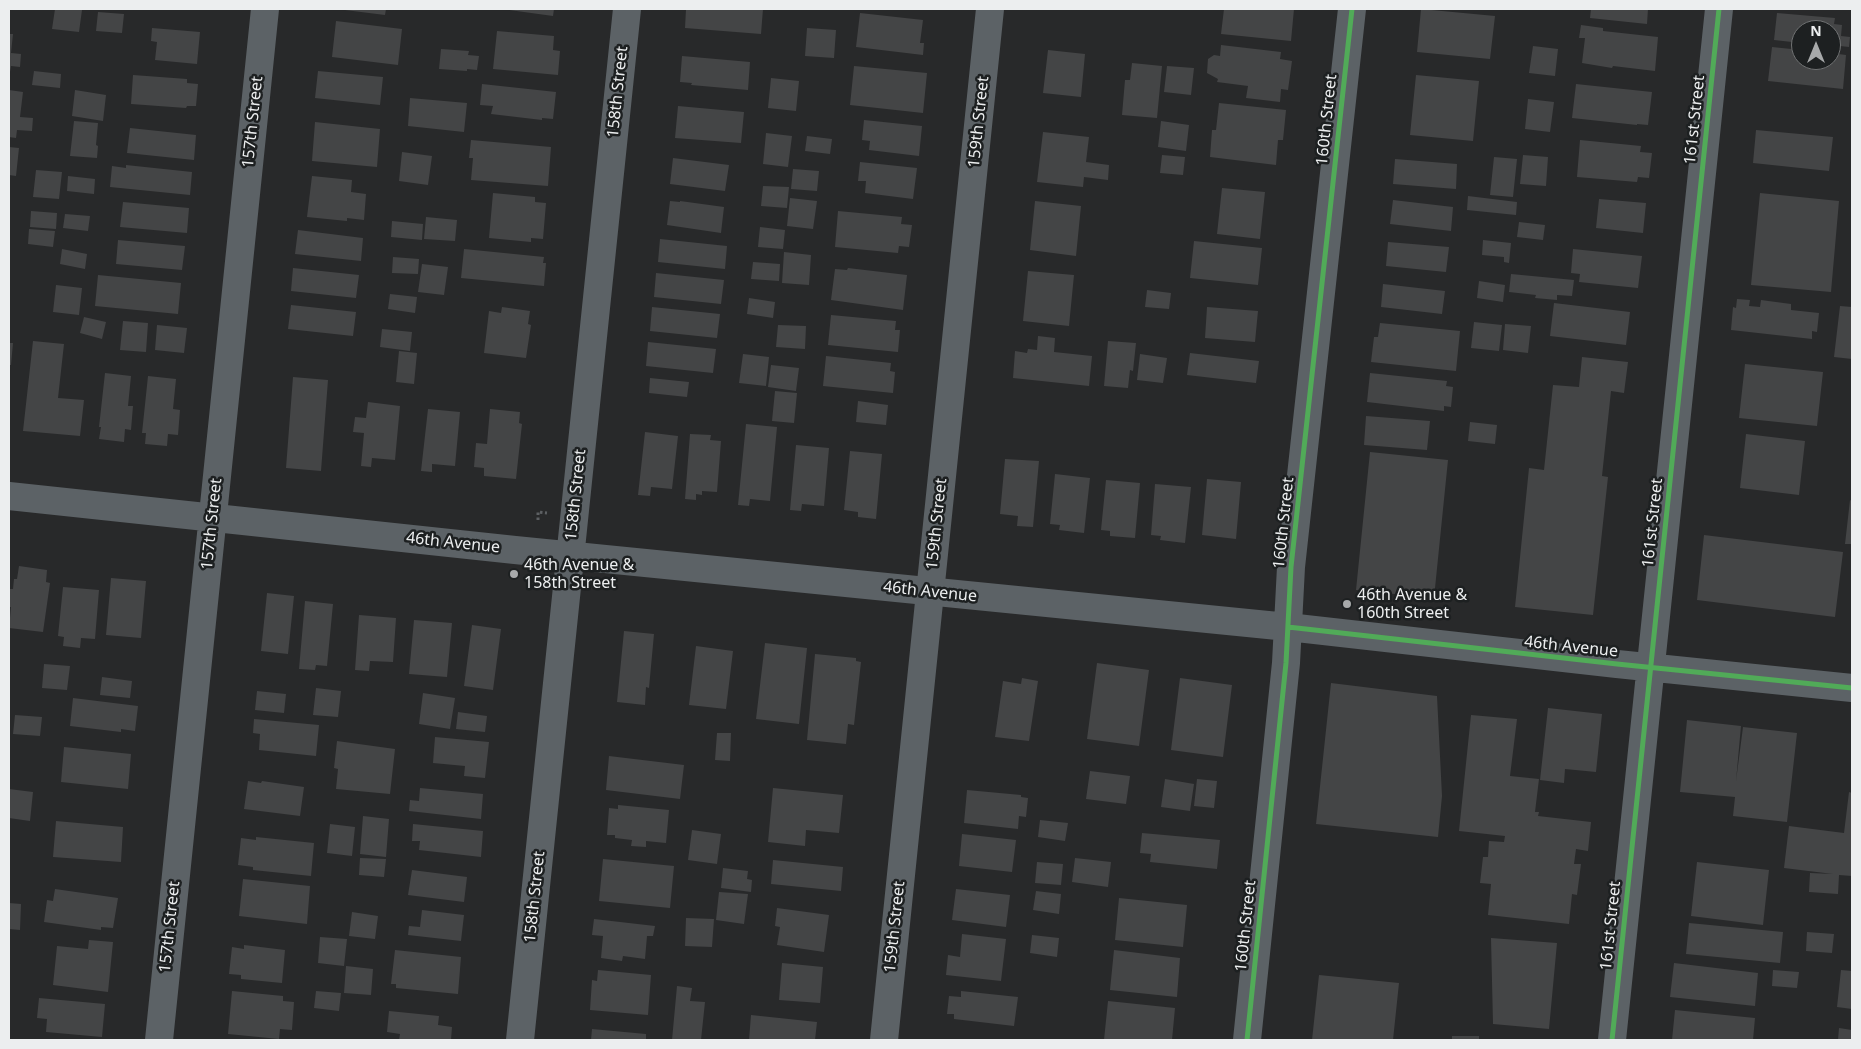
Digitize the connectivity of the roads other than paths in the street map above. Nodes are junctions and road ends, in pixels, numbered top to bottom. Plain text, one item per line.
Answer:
1 (265, 9) edge
2 (627, 9) edge
3 (990, 9) edge
4 (1352, 9) edge
5 (1719, 9) edge
6 (9, 496) edge
7 (212, 518) junction
8 (570, 555) junction
9 (930, 592) junction
10 (1288, 627) junction
11 (1650, 668) junction
12 (1852, 688) edge
13 (158, 1040) edge
14 (520, 1040) edge
15 (884, 1040) edge
16 (1247, 1040) edge
17 (1612, 1040) edge

1 - 7 street, 157th Street
2 - 8 street, 158th Street
3 - 9 street, 159th Street
4 - 10 street, 160th Street
5 - 11 street, 161st Street
6 - 7 street, 46th Avenue
7 - 8 street, 46th Avenue
7 - 13 street, 157th Street
8 - 9 street, 46th Avenue
8 - 14 street, 158th Street
9 - 10 street, 46th Avenue
9 - 15 street, 159th Street
10 - 11 street, 46th Avenue
10 - 16 street, 160th Street
11 - 12 street, 46th Avenue
11 - 17 street, 161st Street

